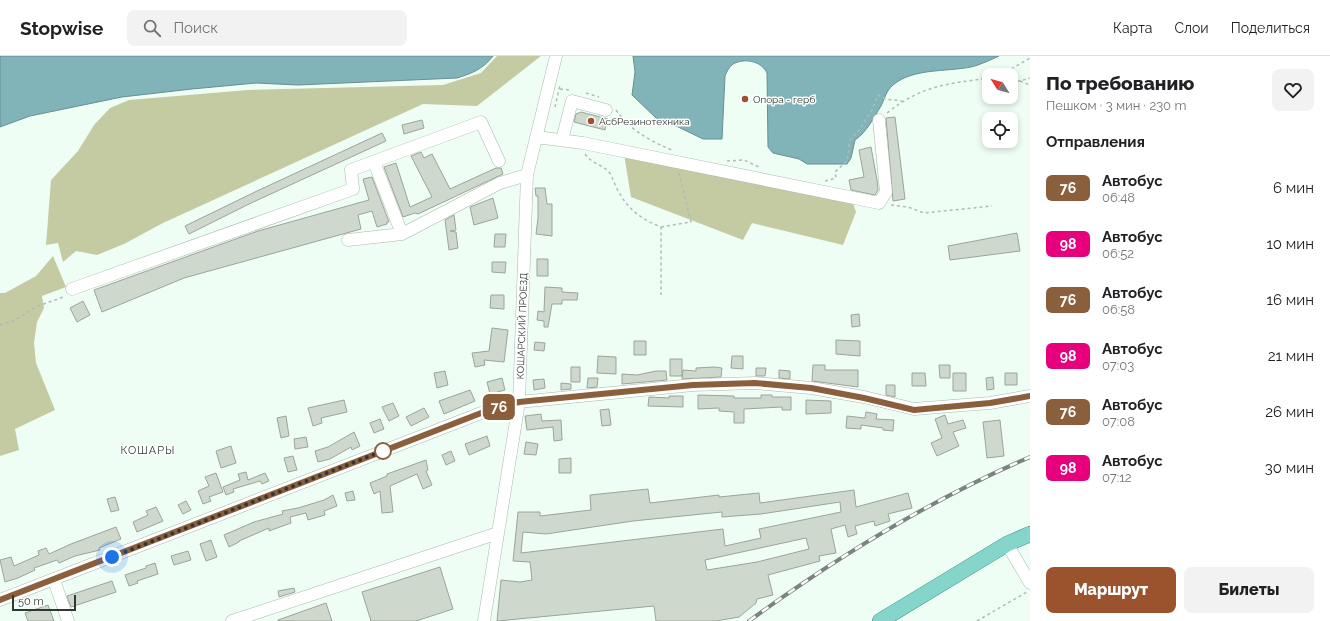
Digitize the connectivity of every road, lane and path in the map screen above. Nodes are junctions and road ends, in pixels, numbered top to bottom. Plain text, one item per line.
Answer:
1 (556, 56) edge
2 (1030, 58) edge
3 (1013, 68) edge
4 (982, 78) edge
5 (1030, 78) edge
6 (1020, 81) joint
7 (1030, 85) edge
8 (574, 91) dead end
9 (581, 92) dead end
10 (601, 98) dead end
11 (902, 101) junction
12 (610, 108) joint
13 (554, 110) dead end
14 (880, 120) joint
15 (536, 137) junction
16 (562, 140) junction
17 (583, 143) junction
18 (676, 157) junction
19 (499, 161) dead end
20 (725, 161) dead end
21 (374, 162) junction
22 (760, 168) dead end
23 (526, 175) junction
24 (820, 181) dead end
25 (879, 204) junction
26 (992, 206) dead end
27 (661, 227) junction
28 (402, 234) junction
29 (348, 240) dead end
30 (72, 289) joint
31 (661, 295) dead end
32 (0, 325) edge
33 (1030, 396) edge
34 (519, 402) junction
35 (498, 533) junction
36 (1030, 534) edge
37 (1007, 544) junction
38 (54, 580) junction
39 (1030, 583) edge
40 (1030, 591) edge
41 (0, 600) edge
42 (68, 621) edge
43 (232, 621) edge
44 (484, 621) edge
45 (880, 621) edge
46 (977, 621) edge

1 - 15 street, КОШАРСКИЙ ПРОЕЗД
2 - 3 path
4 - 11 path
5 - 6 path
6 - 7 path
8 - 13 path
9 - 10 path
11 - 14 path
11 - 24 path
12 - 16 street
12 - 18 path
14 - 25 street
15 - 16 street
15 - 23 street, КОШАРСКИЙ ПРОЕЗД
16 - 17 street
17 - 18 street
17 - 27 path
18 - 25 street
18 - 27 path
19 - 21 street
20 - 22 path
21 - 28 street
21 - 30 street
23 - 28 street
23 - 34 street, КОШАРСКИЙ ПРОЕЗД
25 - 26 path
27 - 31 path
28 - 29 street
30 - 32 path
33 - 34 street
34 - 35 street, КОШАРСКИЙ ПРОЕЗД
34 - 38 street
35 - 43 street
35 - 44 street, КОШАРСКИЙ ПРОЕЗД
36 - 37 main road
37 - 39 street
37 - 45 main road
38 - 41 street
38 - 42 street
40 - 46 path

